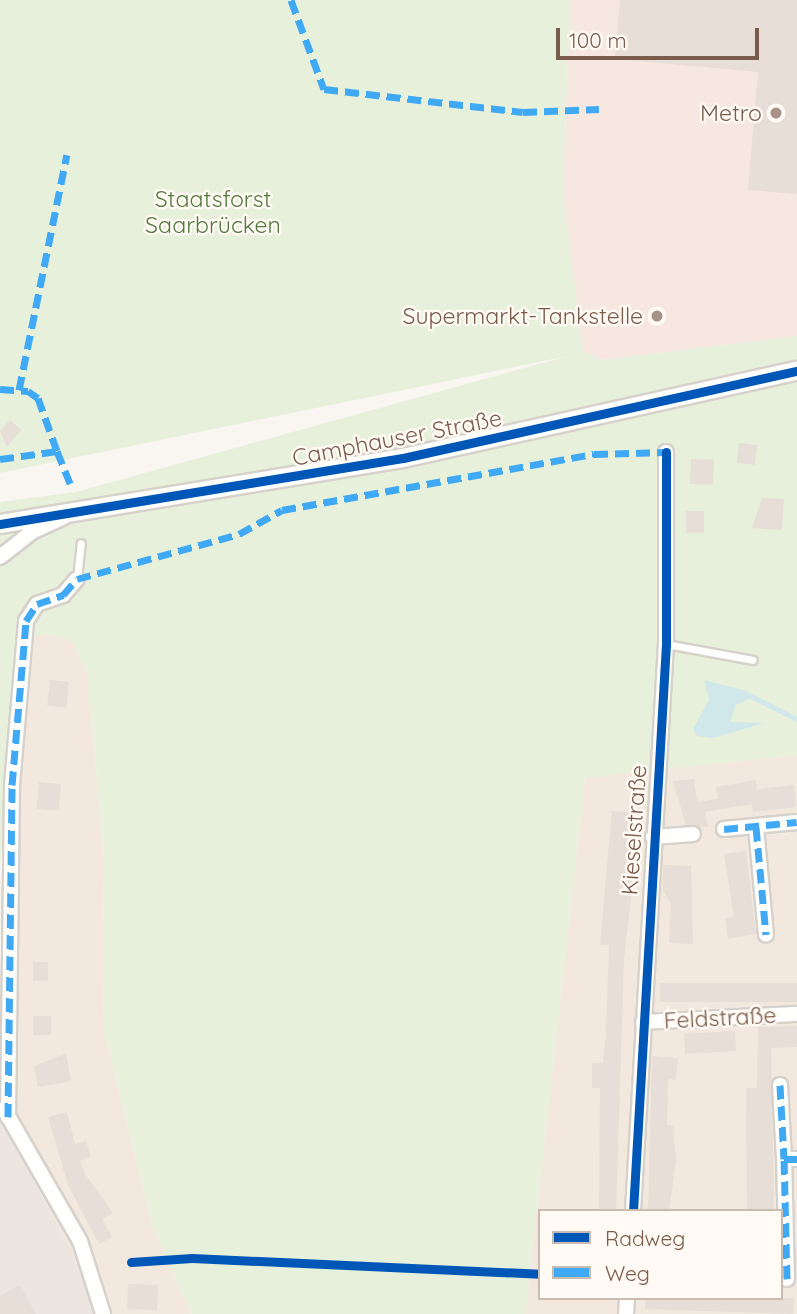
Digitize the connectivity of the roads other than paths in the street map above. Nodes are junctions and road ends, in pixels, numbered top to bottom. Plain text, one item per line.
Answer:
1 (797, 371) edge
2 (666, 452) dead end
3 (75, 512) junction
4 (0, 524) edge
5 (82, 543) dead end
6 (0, 557) edge
7 (78, 579) joint
8 (666, 644) junction
9 (753, 660) dead end
10 (797, 822) edge
11 (756, 827) junction
12 (724, 829) dead end
13 (693, 834) dead end
14 (653, 837) junction
15 (766, 935) dead end
16 (797, 1014) edge
17 (643, 1022) junction
18 (780, 1085) dead end
19 (0, 1102) edge
20 (8, 1117) junction
21 (790, 1159) edge
22 (633, 1209) edge
23 (788, 1279) edge
24 (103, 1314) edge

1 - 3 street, Camphauser Straße
2 - 8 street, Kieselstraße
3 - 4 street, Camphauser Straße
3 - 6 street
5 - 7 lane
7 - 20 street
8 - 9 lane
8 - 14 street, Kieselstraße
10 - 11 street
11 - 12 street
11 - 15 street
13 - 14 street
14 - 17 street, Kieselstraße
16 - 17 street, Feldstraße
17 - 22 street, Kieselstraße
18 - 21 street
19 - 20 street
20 - 24 street
21 - 23 street

